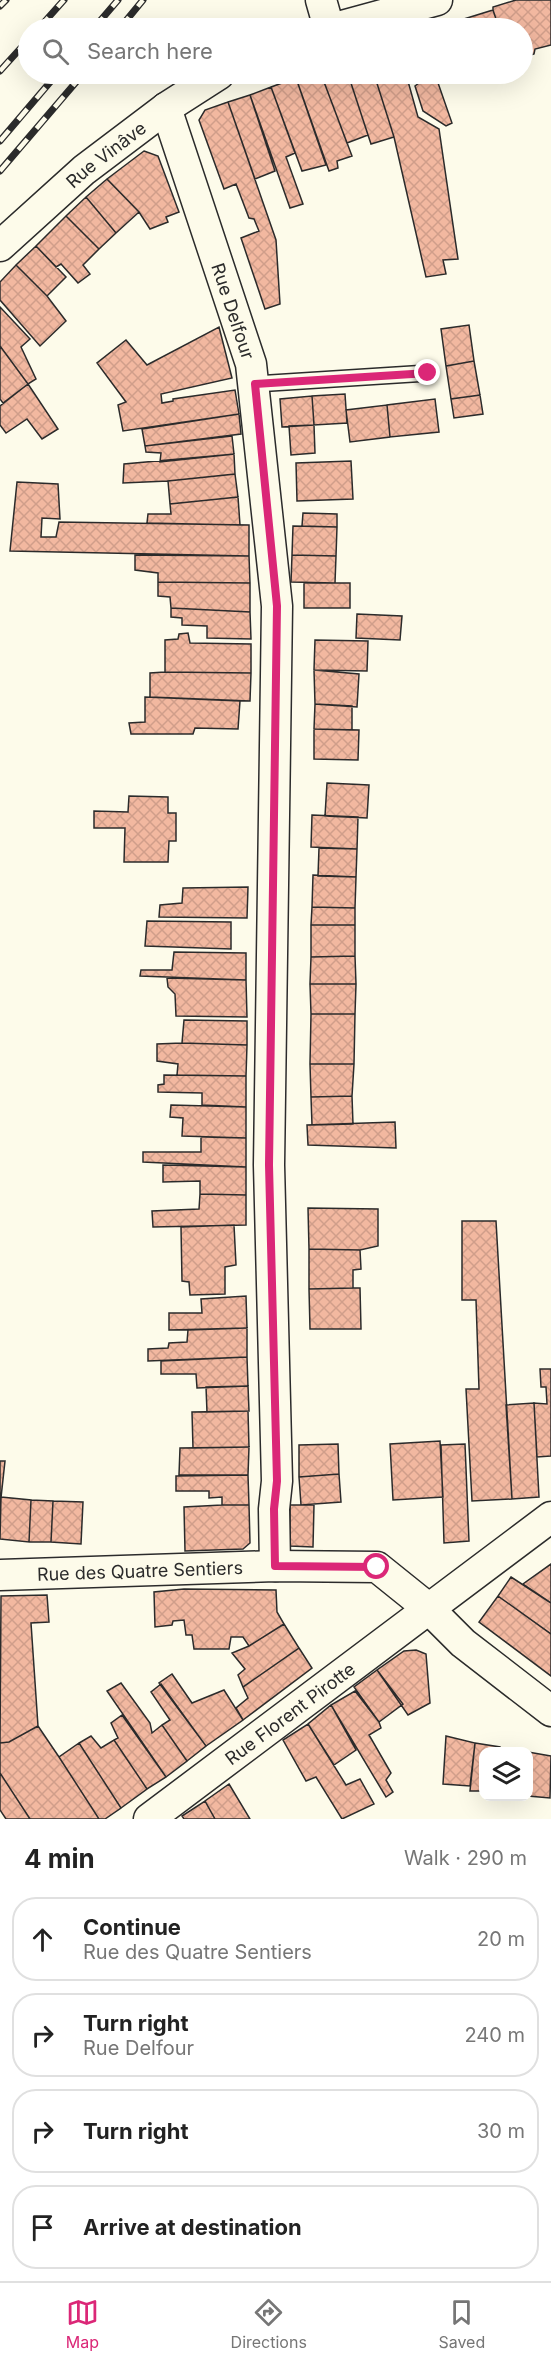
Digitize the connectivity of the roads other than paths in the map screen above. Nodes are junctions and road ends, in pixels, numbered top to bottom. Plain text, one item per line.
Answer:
1 (321, 0) edge
2 (437, 0) edge
3 (326, 18) edge
4 (371, 18) edge
5 (203, 84) edge
6 (166, 108) junction
7 (0, 246) edge
8 (428, 373) dead end
9 (255, 384) junction
10 (551, 1517) edge
11 (275, 1566) junction
12 (0, 1575) edge
13 (428, 1608) junction
14 (551, 1711) edge
15 (149, 1819) edge

1 - 3 street
2 - 4 street
5 - 6 street, Rue Vinâve
6 - 7 street, Rue Vinâve
6 - 9 street, Rue Delfour
8 - 9 lane
9 - 11 street, Rue Delfour
10 - 13 street, Rue Florent Pirotte
11 - 12 street, Rue des Quatre Sentiers
11 - 13 street, Rue des Quatre Sentiers
13 - 14 street, Rue des Quatre Sentiers
13 - 15 street, Rue Florent Pirotte

